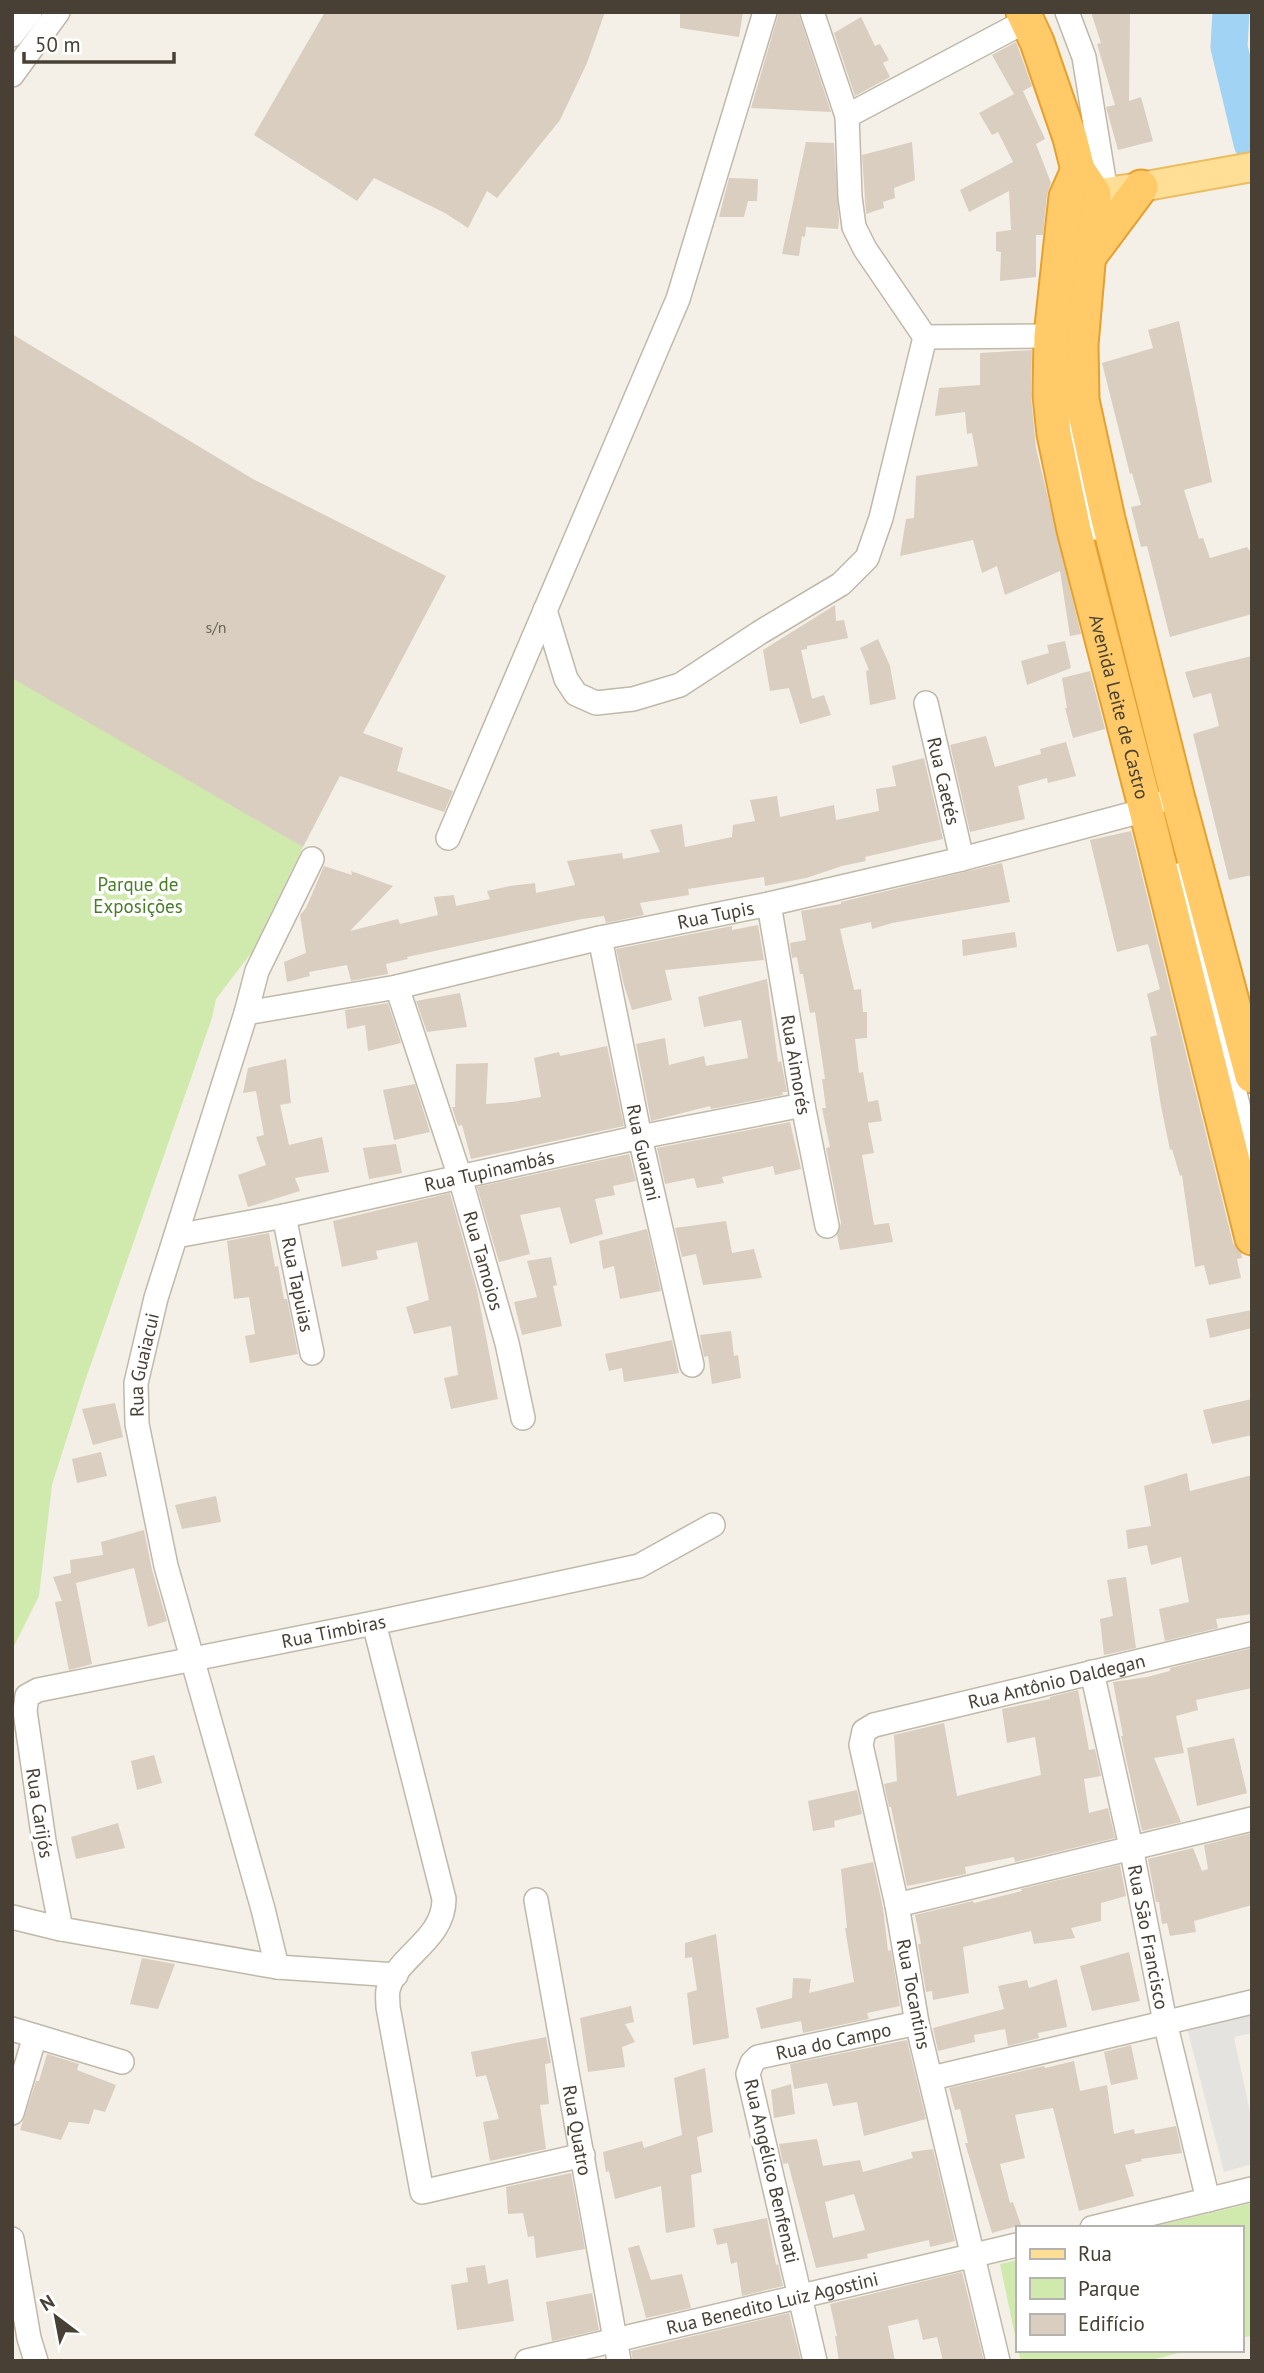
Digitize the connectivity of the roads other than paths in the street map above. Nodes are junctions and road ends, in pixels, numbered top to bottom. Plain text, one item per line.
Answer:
1 (30, 12) edge
2 (58, 12) edge
3 (765, 12) edge
4 (812, 12) edge
5 (1068, 12) edge
6 (1027, 19) edge
7 (12, 35) edge
8 (12, 75) edge
9 (847, 116) junction
10 (1252, 167) edge
11 (1152, 185) junction
12 (1086, 188) junction
13 (1087, 243) junction
14 (1051, 336) junction
15 (925, 337) junction
16 (545, 610) junction
17 (926, 703) dead end
18 (1162, 801) junction
19 (448, 838) dead end
20 (313, 859) dead end
21 (962, 859) junction
22 (769, 904) junction
23 (600, 938) junction
24 (397, 987) junction
25 (246, 1013) junction
26 (1252, 1076) edge
27 (803, 1105) junction
28 (640, 1137) junction
29 (1252, 1163) edge
30 (460, 1177) junction
31 (284, 1216) junction
32 (827, 1226) dead end
33 (176, 1236) junction
34 (1252, 1238) edge
35 (312, 1353) dead end
36 (692, 1365) dead end
37 (523, 1418) dead end
38 (713, 1525) dead end
39 (374, 1623) junction
40 (1252, 1634) edge
41 (191, 1660) junction
42 (1092, 1672) junction
43 (27, 1696) joint
44 (864, 1731) joint
45 (1252, 1819) edge
46 (1131, 1847) junction
47 (536, 1900) dead end
48 (897, 1905) junction
49 (12, 1917) edge
50 (61, 1929) junction
51 (277, 1967) junction
52 (396, 1975) junction
53 (1252, 2002) edge
54 (1165, 2022) junction
55 (917, 2023) junction
56 (12, 2029) edge
57 (36, 2036) junction
58 (122, 2062) dead end
59 (751, 2063) joint
60 (932, 2078) junction
61 (12, 2113) edge
62 (583, 2155) junction
63 (1252, 2189) edge
64 (1208, 2200) junction
65 (1100, 2226) edge
66 (12, 2239) edge
67 (1016, 2245) edge
68 (974, 2256) junction
69 (801, 2298) junction
70 (21, 2340) edge
71 (617, 2350) edge
72 (36, 2361) edge
73 (527, 2361) edge
74 (815, 2361) edge
75 (998, 2361) edge

1 - 7 street
2 - 8 street
3 - 16 street
4 - 9 street
5 - 12 street
6 - 9 street
6 - 12 highway, Avenida Leite de Castro
9 - 15 street
10 - 11 main road
11 - 12 main road
11 - 13 highway
12 - 13 highway, Avenida Leite de Castro
12 - 14 highway, Avenida Leite de Castro
13 - 18 highway, Avenida Leite de Castro
14 - 15 street
14 - 18 highway, Avenida Leite de Castro
15 - 16 street
16 - 19 street
17 - 21 street, Rua Caetés
18 - 21 street, Rua Tupis
18 - 26 highway, Avenida Leite de Castro
18 - 29 street
18 - 34 highway, Avenida Leite de Castro
20 - 25 street, Rua Guaiacui
21 - 22 street, Rua Tupis
22 - 23 street, Rua Tupis
22 - 27 street, Rua Aimorés
23 - 24 street, Rua Tupis
23 - 28 street, Rua Guarani
24 - 25 street, Rua Tupis
24 - 30 street, Rua Tamoios
25 - 33 street, Rua Guaiacui
27 - 28 street, Rua Tupinambás
27 - 32 street, Rua Aimorés
28 - 30 street, Rua Tupinambás
28 - 36 street, Rua Guarani
30 - 31 street, Rua Tupinambás
30 - 37 street, Rua Tamoios
31 - 33 street, Rua Tupinambás
31 - 35 street, Rua Tapuias
33 - 41 street, Rua Guaiacui
38 - 39 street, Rua Timbiras
39 - 41 street, Rua Timbiras
39 - 52 street
40 - 42 street, Rua Antônio Daldegan
41 - 43 street, Rua Timbiras
41 - 51 street, Rua Guaiacui
42 - 44 street, Rua Antônio Daldegan
42 - 46 street, Rua São Francisco
43 - 50 street, Rua Carijós
44 - 48 street, Rua Tocantins
45 - 46 street
46 - 48 street
46 - 54 street, Rua São Francisco
47 - 62 street, Rua Quatro
48 - 55 street, Rua Tocantins
49 - 50 street
50 - 51 street
51 - 52 street
52 - 62 street
53 - 54 street
54 - 60 street
54 - 64 street, Rua São Francisco
55 - 59 street, Rua do Campo
55 - 60 street, Rua Tocantins
56 - 57 street
57 - 58 street
57 - 61 street
59 - 69 street, Rua Angélico Benfenati
60 - 68 street, Rua Tocantins
62 - 71 street, Rua Quatro
63 - 64 street
64 - 65 street
66 - 70 street
67 - 68 street, Rua Benedito Luiz Agostini
68 - 69 street, Rua Benedito Luiz Agostini
68 - 75 street, Rua Tocantins
69 - 71 street, Rua Benedito Luiz Agostini
69 - 74 street, Rua Angélico Benfenati
70 - 72 street
71 - 73 street, Rua Benedito Luiz Agostini

